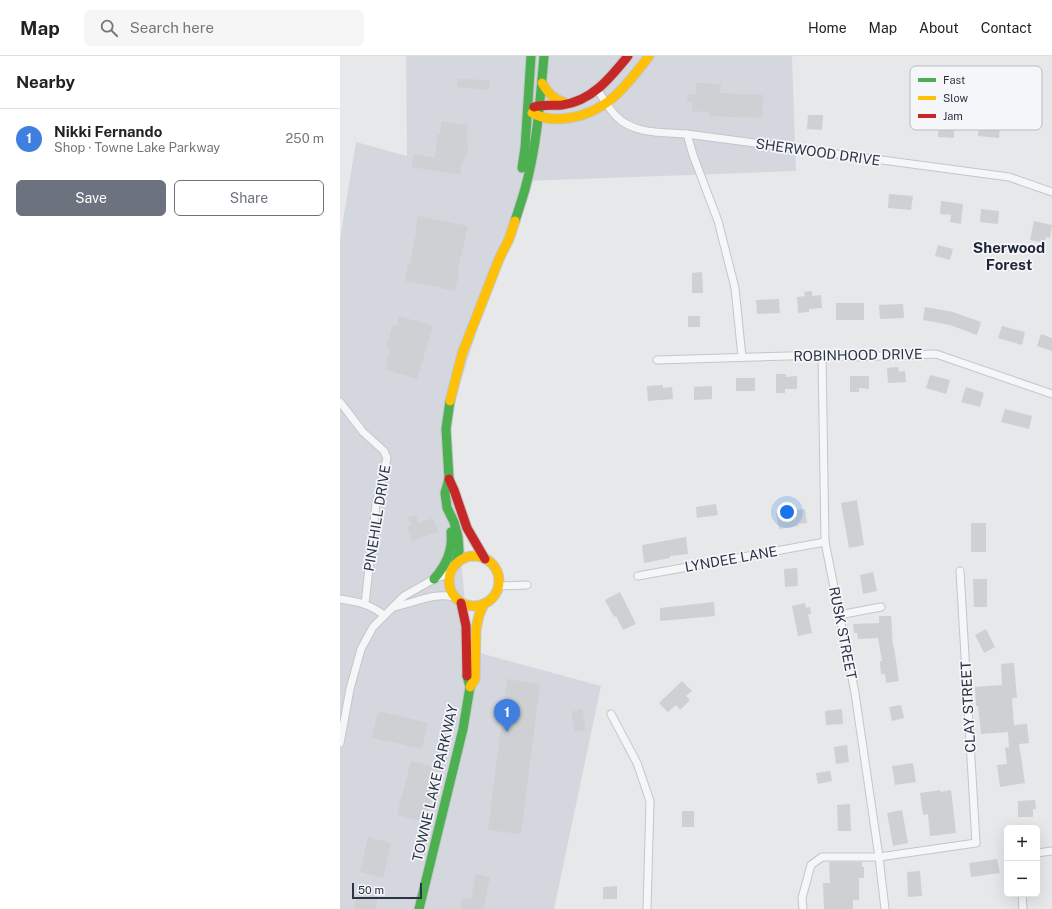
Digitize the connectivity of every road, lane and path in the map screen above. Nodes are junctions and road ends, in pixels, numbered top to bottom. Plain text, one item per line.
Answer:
1 (531, 56) edge
2 (544, 56) edge
3 (628, 56) edge
4 (649, 56) edge
5 (542, 83) junction
6 (598, 91) junction
7 (571, 103) junction
8 (608, 104) junction
9 (540, 105) junction
10 (528, 110) junction
11 (538, 117) junction
12 (687, 134) junction
13 (1052, 192) edge
14 (499, 259) junction
15 (822, 355) junction
16 (742, 357) junction
17 (658, 360) dead end
18 (1052, 394) edge
19 (340, 402) edge
20 (449, 479) junction
21 (447, 508) junction
22 (824, 542) junction
23 (485, 559) junction
24 (453, 569) junction
25 (960, 571) dead end
26 (638, 576) dead end
27 (434, 579) junction
28 (527, 585) dead end
29 (498, 586) junction
30 (340, 599) edge
31 (458, 600) junction
32 (365, 604) junction
33 (484, 604) junction
34 (394, 607) junction
35 (881, 607) dead end
36 (384, 615) junction
37 (839, 615) junction
38 (470, 687) junction
39 (611, 714) dead end
40 (340, 743) edge
41 (1052, 851) edge
42 (1040, 853) edge
43 (879, 857) junction
44 (1022, 897) edge
45 (419, 909) edge
46 (647, 909) edge
47 (803, 909) edge
48 (885, 909) edge
49 (1023, 909) edge

1 - 10 main road
2 - 5 main road
3 - 6 main road
4 - 8 main road
5 - 7 main road
5 - 9 main road
6 - 7 main road
6 - 8 street, SHERWOOD DRIVE
7 - 9 main road
8 - 11 main road
8 - 12 street, SHERWOOD DRIVE
9 - 10 main road
9 - 11 main road
10 - 11 main road
10 - 14 main road
11 - 14 main road
12 - 13 street, SHERWOOD DRIVE
12 - 16 street
14 - 20 main road
15 - 16 street, ROBINHOOD DRIVE
15 - 18 street, ROBINHOOD DRIVE
15 - 22 street, RUSK STREET
16 - 17 street, ROBINHOOD DRIVE
19 - 32 street, PINEHILL DRIVE
20 - 21 main road
20 - 23 main road
21 - 24 main road
21 - 27 main road
22 - 26 street, LYNDEE LANE
22 - 37 street, RUSK STREET
23 - 24 main road
23 - 29 main road
24 - 27 street
24 - 31 main road
25 - 43 street, CLAY STREET
27 - 34 street
28 - 29 street
29 - 33 main road
30 - 32 street
31 - 33 main road
31 - 34 street
31 - 38 main road, TOWNE LAKE PARKWAY
32 - 36 street
33 - 38 main road, TOWNE LAKE PARKWAY
34 - 36 street
35 - 37 street
36 - 40 street
37 - 43 street, RUSK STREET
38 - 45 main road, TOWNE LAKE PARKWAY
39 - 46 street
41 - 42 street
43 - 47 street
43 - 48 street, RUSK STREET
44 - 49 street

